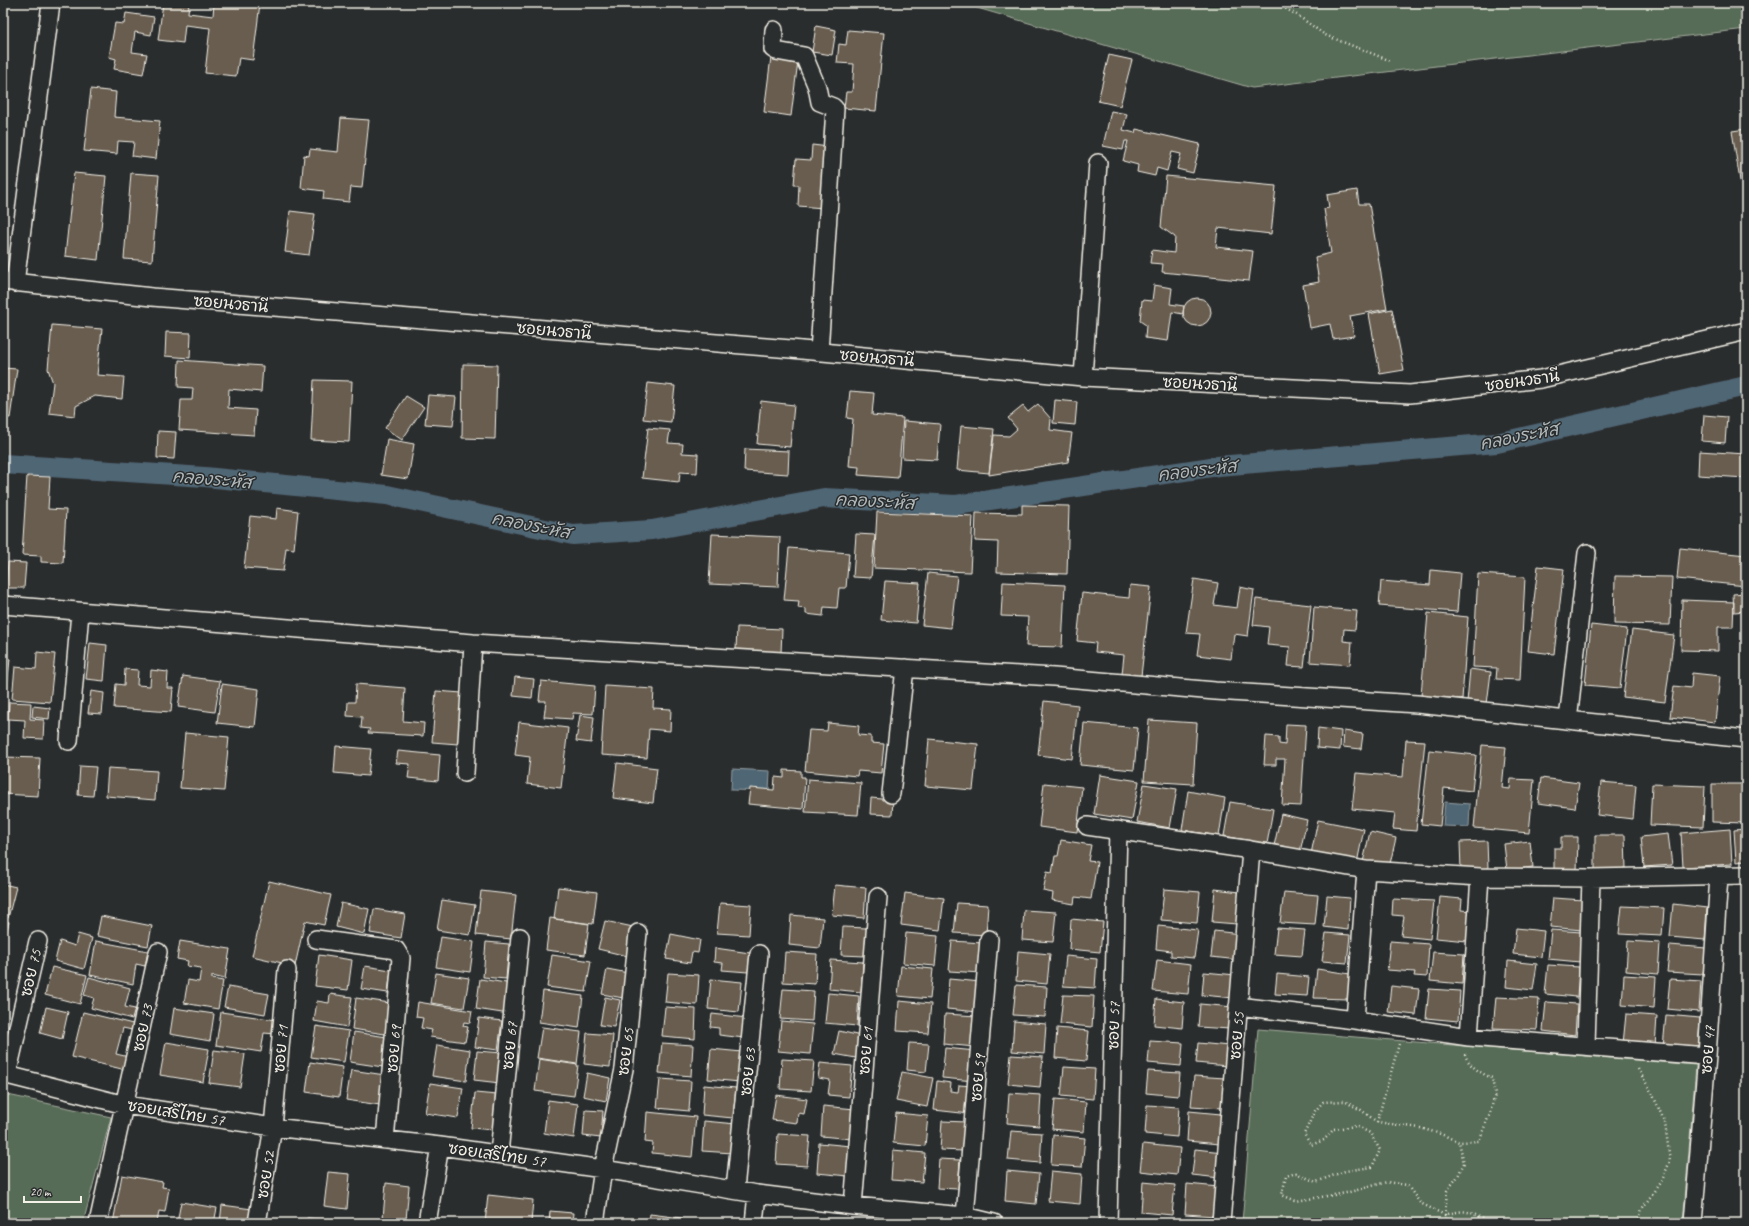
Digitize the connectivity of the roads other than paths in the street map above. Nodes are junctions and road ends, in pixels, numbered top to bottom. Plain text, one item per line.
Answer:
1 (51, 3) edge
2 (774, 30) dead end
3 (1098, 163) dead end
4 (9, 282) edge
5 (1746, 331) edge
6 (819, 352) junction
7 (1083, 377) junction
8 (1587, 553) dead end
9 (3, 605) edge
10 (80, 612) junction
11 (473, 643) junction
12 (905, 668) junction
13 (1568, 720) junction
14 (69, 740) dead end
15 (1746, 740) edge
16 (465, 772) dead end
17 (891, 794) dead end
18 (1086, 826) dead end
19 (1118, 830) junction
20 (1251, 850) junction
21 (1366, 870) junction
22 (1746, 875) edge
23 (1719, 876) junction
24 (1480, 877) junction
25 (1591, 878) junction
26 (878, 897) dead end
27 (638, 933) dead end
28 (520, 938) dead end
29 (316, 939) dead end
30 (989, 939) dead end
31 (38, 941) dead end
32 (158, 952) dead end
33 (759, 954) dead end
34 (287, 970) dead end
35 (1238, 1006) junction
36 (1355, 1020) junction
37 (1465, 1036) junction
38 (1586, 1045) junction
39 (1707, 1056) junction
40 (5, 1075) edge
41 (125, 1105) junction
42 (273, 1127) junction
43 (384, 1140) junction
44 (440, 1146) junction
45 (498, 1154) junction
46 (603, 1169) junction
47 (735, 1189) junction
48 (758, 1194) junction
49 (853, 1206) junction
50 (965, 1216) junction
51 (929, 1218) edge
52 (98, 1223) edge
53 (257, 1223) edge
54 (427, 1223) edge
55 (595, 1223) edge
56 (754, 1223) edge
57 (994, 1223) edge
58 (1108, 1223) edge
59 (1221, 1223) edge
60 (1693, 1223) edge

1 - 4 street
2 - 6 street
3 - 7 street
4 - 6 street, ซอยนวธานี
5 - 7 street, ซอยนวธานี
6 - 7 street, ซอยนวธานี
8 - 13 street
9 - 10 street
10 - 11 street
10 - 14 street
11 - 12 street
11 - 16 street
12 - 13 street
12 - 17 street
13 - 15 street
18 - 19 street
19 - 20 street
19 - 58 street, ซอย 57
20 - 21 street
20 - 35 street, ซอย 55
21 - 24 street
21 - 36 street
22 - 23 street
23 - 25 street
23 - 39 street, ซอย 47
24 - 25 street
24 - 37 street
25 - 38 street
26 - 49 street, ซอย 61
27 - 46 street, ซอย 65
28 - 45 street, ซอย 67
29 - 43 street, ซอย 69
30 - 50 street, ซอย 59
31 - 40 street, ซอย 75
32 - 41 street, ซอย 73
33 - 47 street, ซอย 63
34 - 42 street, ซอย 71
35 - 36 street
35 - 59 street, ซอย 55
36 - 37 street
37 - 38 street
38 - 39 street
39 - 60 street, ซอย 47
40 - 41 street, ซอยเสรีไทย 57
41 - 42 street, ซอยเสรีไทย 57
41 - 52 street, ซอย 73
42 - 43 street, ซอยเสรีไทย 57
42 - 53 street, ซอย 52
43 - 44 street, ซอยเสรีไทย 57
44 - 45 street, ซอยเสรีไทย 57
44 - 54 street
45 - 46 street, ซอยเสรีไทย 57
46 - 47 street, ซอยเสรีไทย 57
46 - 55 street, ซอย 65
47 - 48 street, ซอยเสรีไทย 57
48 - 49 street, ซอยเสรีไทย 57
48 - 56 street
49 - 51 street, ซอยเสรีไทย 57
50 - 51 street, ซอยเสรีไทย 57
50 - 57 street, ซอยเสรีไทย 57

